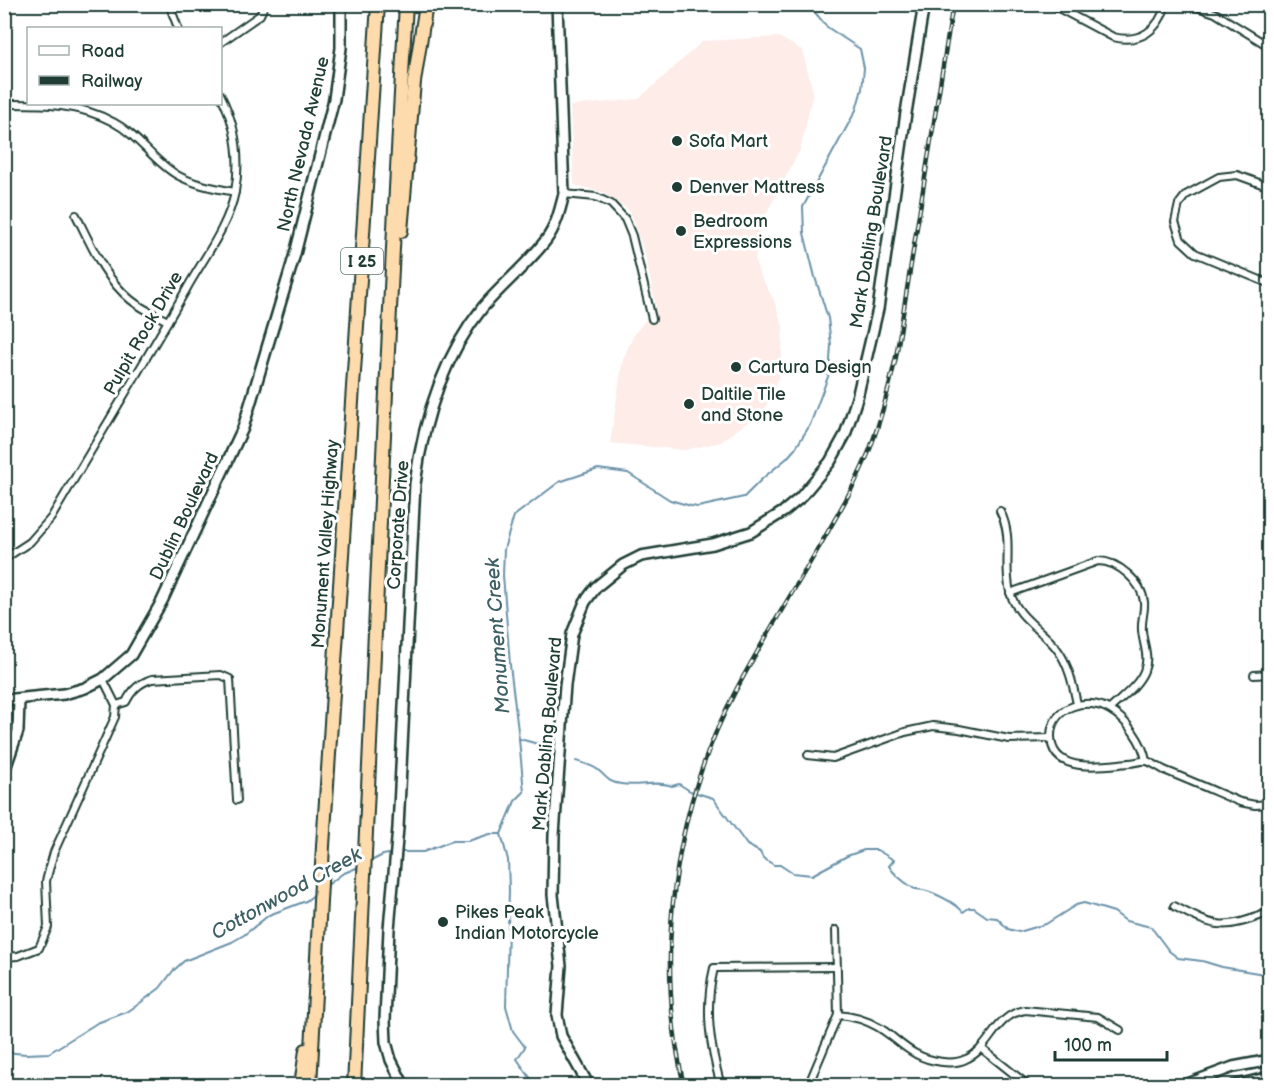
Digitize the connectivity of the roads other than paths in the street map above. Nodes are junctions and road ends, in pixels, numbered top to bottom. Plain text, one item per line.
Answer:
1 (169, 4) edge
2 (266, 4) edge
3 (341, 4) edge
4 (378, 4) edge
5 (406, 4) edge
6 (426, 4) edge
7 (557, 4) edge
8 (924, 4) edge
9 (1051, 4) edge
10 (1166, 4) edge
11 (1188, 4) edge
12 (178, 27) edge
13 (222, 42) edge
14 (1269, 47) edge
15 (222, 98) edge
16 (4, 104) edge
17 (27, 104) edge
18 (61, 105) edge
19 (1269, 188) edge
20 (235, 192) junction
21 (564, 194) junction
22 (76, 215) dead end
23 (295, 254) joint
24 (392, 270) junction
25 (1269, 284) edge
26 (652, 319) dead end
27 (168, 321) junction
28 (4, 327) edge
29 (4, 378) edge
30 (1000, 511) dead end
31 (4, 559) edge
32 (1010, 593) junction
33 (1269, 674) edge
34 (1254, 675) dead end
35 (103, 679) junction
36 (19, 699) junction
37 (4, 700) edge
38 (1077, 704) junction
39 (116, 705) junction
40 (1110, 709) junction
41 (1051, 738) junction
42 (808, 755) dead end
43 (1146, 761) junction
44 (4, 772) edge
45 (237, 800) dead end
46 (1269, 804) edge
47 (1174, 906) dead end
48 (1269, 912) edge
49 (836, 930) dead end
50 (4, 957) edge
51 (836, 967) junction
52 (358, 996) junction
53 (315, 1001) junction
54 (838, 1015) junction
55 (1120, 1030) dead end
56 (981, 1048) junction
57 (1269, 1060) edge
58 (1269, 1077) edge
59 (301, 1086) edge
60 (310, 1086) edge
61 (354, 1086) edge
62 (361, 1086) edge
63 (404, 1086) edge
64 (589, 1086) edge
65 (721, 1086) edge
66 (808, 1086) edge
67 (1029, 1086) edge
68 (1182, 1086) edge
69 (1233, 1086) edge

1 - 12 street
2 - 13 street
3 - 23 street, North Nevada Avenue
4 - 53 highway, Monument Valley Highway / I 25
5 - 24 highway, I 25
6 - 24 highway
7 - 21 street, Corporate Drive
8 - 64 street, Mark Dabling Boulevard
9 - 10 street
11 - 14 street
15 - 20 street, Pulpit Rock Drive
16 - 17 street
18 - 20 street
19 - 25 street
20 - 27 street, Pulpit Rock Drive
21 - 26 street
21 - 63 street, Corporate Drive
22 - 27 street
23 - 35 street, Dublin Boulevard
24 - 52 highway, I 25
27 - 31 street, Pulpit Rock Drive
28 - 29 street
30 - 32 street
32 - 38 street
32 - 40 street
33 - 34 street
35 - 36 street, Dublin Boulevard
35 - 39 street
36 - 37 street, Dublin Boulevard
36 - 44 street
38 - 40 street
38 - 41 street
39 - 45 street
39 - 50 street
40 - 43 street
41 - 42 street
41 - 43 street
43 - 46 street
47 - 48 street
49 - 51 street
51 - 54 street
51 - 65 street
52 - 61 highway, I 25
52 - 62 highway
53 - 59 highway
53 - 60 highway, Monument Valley Highway / I 25
54 - 56 street
54 - 66 street
55 - 56 street
56 - 67 street
57 - 68 street
58 - 69 street

